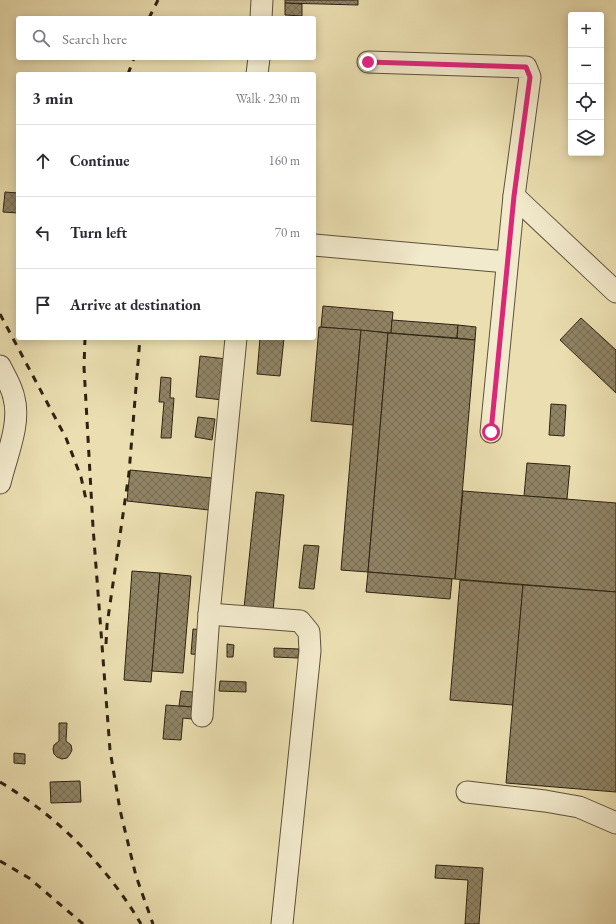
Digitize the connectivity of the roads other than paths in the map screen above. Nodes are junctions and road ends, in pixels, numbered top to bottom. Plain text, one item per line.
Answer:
1 (262, 0) edge
2 (261, 16) edge
3 (258, 60) edge
4 (368, 62) dead end
5 (258, 72) edge
6 (514, 196) junction
7 (316, 245) edge
8 (507, 262) junction
9 (616, 292) edge
10 (236, 340) edge
11 (0, 366) edge
12 (491, 432) dead end
13 (0, 483) edge
14 (209, 614) junction
15 (202, 716) dead end
16 (467, 792) dead end
17 (616, 824) edge
18 (282, 924) edge

1 - 2 lane
3 - 5 lane
4 - 6 lane
6 - 8 lane
6 - 9 lane
7 - 8 lane
8 - 12 lane
10 - 14 lane
11 - 13 lane
14 - 15 lane
14 - 18 lane
16 - 17 lane

